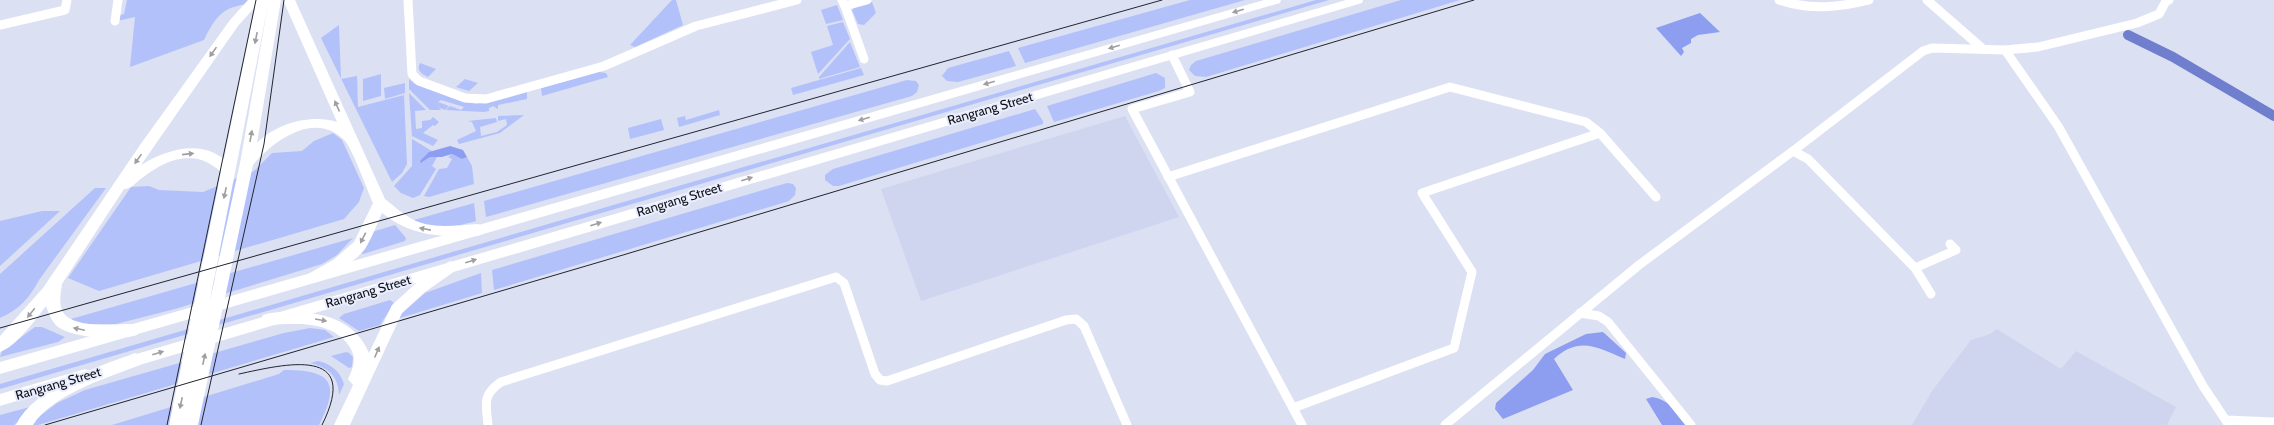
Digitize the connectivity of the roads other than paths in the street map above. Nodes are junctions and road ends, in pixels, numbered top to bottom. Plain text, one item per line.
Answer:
1 (67, 0) edge
2 (118, 0) edge
3 (255, 0) edge
4 (263, 0) edge
5 (275, 0) edge
6 (289, 0) edge
7 (408, 0) edge
8 (797, 0) edge
9 (867, 0) edge
10 (1276, 0) edge
11 (1358, 0) edge
12 (1779, 0) edge
13 (1869, 0) edge
14 (1927, 0) edge
15 (2169, 0) edge
16 (843, 3) edge
17 (115, 21) dead end
18 (0, 24) edge
19 (1983, 49) junction
20 (2005, 50) junction
21 (1172, 55) junction
22 (864, 59) dead end
23 (1600, 134) junction
24 (353, 142) junction
25 (1793, 151) junction
26 (247, 163) junction
27 (229, 172) junction
28 (1168, 177) junction
29 (1656, 197) dead end
30 (380, 203) junction
31 (106, 207) junction
32 (478, 230) junction
33 (1950, 244) dead end
34 (450, 268) junction
35 (1915, 268) junction
36 (313, 278) junction
37 (55, 283) junction
38 (1931, 294) dead end
39 (1580, 313) junction
40 (268, 319) junction
41 (132, 330) junction
42 (0, 346) edge
43 (135, 360) junction
44 (0, 368) edge
45 (0, 400) edge
46 (1293, 408) junction
47 (2227, 422) edge
48 (2274, 422) edge
49 (24, 425) edge
50 (177, 425) edge
51 (190, 425) edge
52 (333, 425) edge
53 (342, 425) edge
54 (488, 425) edge
55 (1127, 425) edge
56 (1302, 425) edge
57 (1445, 425) edge
58 (1691, 425) edge

1 - 18 street
2 - 17 street
3 -> 31 highway
4 -> 27 highway
26 -> 5 highway
24 -> 6 highway
7 - 8 street
9 - 16 street
10 -> 32 main road, Rangrang Street
11 - 21 main road, Rangrang Street
12 - 13 street
14 - 19 street
15 - 20 street
16 - 22 street
19 - 20 street
19 - 25 street
20 - 47 street
21 - 28 street
34 -> 21 main road, Rangrang Street
23 - 28 street
23 - 29 street
23 - 46 street
24 - 26 highway
24 - 30 highway
25 - 35 street
25 - 39 street
51 -> 26 highway
31 -> 27 highway
27 -> 50 highway
28 - 46 street
32 -> 30 highway
30 -> 36 highway
31 - 37 highway
32 - 36 main road, Rangrang Street
33 - 35 street
34 - 40 main road, Rangrang Street
53 -> 34 highway
35 - 38 street
36 - 41 main road, Rangrang Street
41 -> 37 highway
37 -> 42 highway
39 - 57 street
39 - 58 street
43 -> 40 main road, Rangrang Street
40 -> 52 highway
41 - 44 main road, Rangrang Street
43 - 45 main road, Rangrang Street
43 - 49 highway
46 - 56 street
47 - 48 street
54 - 55 street

